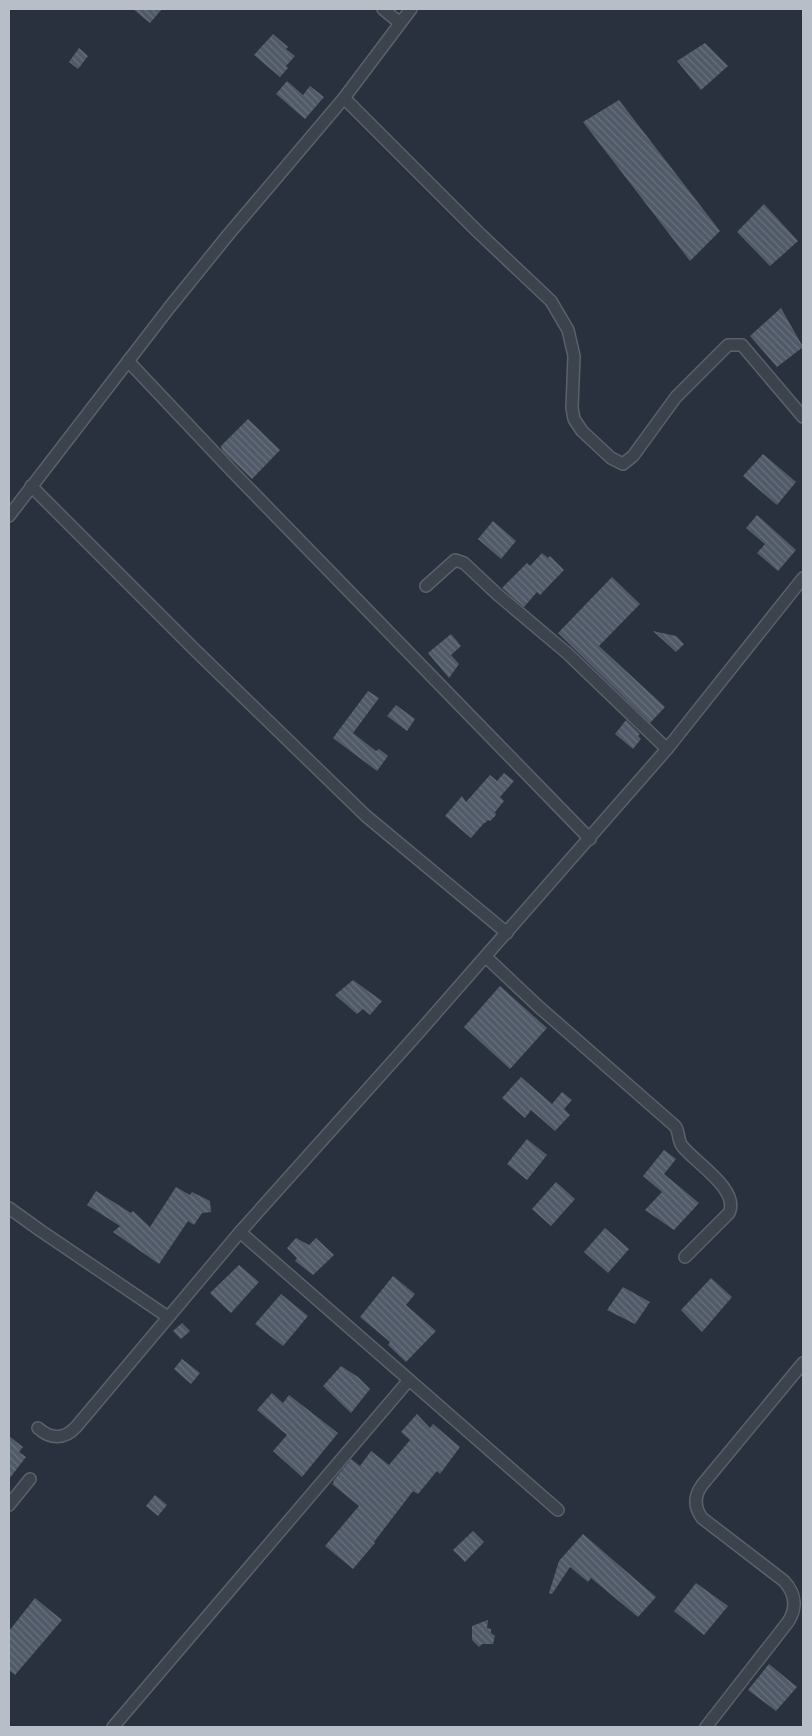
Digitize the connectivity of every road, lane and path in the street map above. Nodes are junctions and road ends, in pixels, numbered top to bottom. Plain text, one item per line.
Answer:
1 (382, 9) edge
2 (411, 9) edge
3 (400, 23) junction
4 (344, 98) junction
5 (128, 361) junction
6 (803, 417) edge
7 (31, 486) junction
8 (9, 516) edge
9 (803, 578) edge
10 (426, 586) dead end
11 (667, 749) junction
12 (590, 840) junction
13 (507, 933) junction
14 (486, 957) junction
15 (9, 1208) edge
16 (240, 1232) junction
17 (685, 1258) dead end
18 (168, 1316) junction
19 (803, 1363) edge
20 (409, 1380) junction
21 (38, 1428) dead end
22 (30, 1479) dead end
23 (9, 1505) edge
24 (558, 1510) dead end
25 (113, 1727) edge
26 (706, 1727) edge

1 - 3 street
2 - 3 street
3 - 4 street
4 - 5 street
4 - 6 street
5 - 7 street
5 - 12 street
7 - 8 street
7 - 13 street
9 - 11 street
10 - 11 street
11 - 12 street
12 - 13 street
13 - 14 street
14 - 16 street
14 - 17 street
15 - 18 street
16 - 18 street
16 - 20 street
18 - 21 street
19 - 26 street
20 - 24 street
20 - 25 street
22 - 23 street

